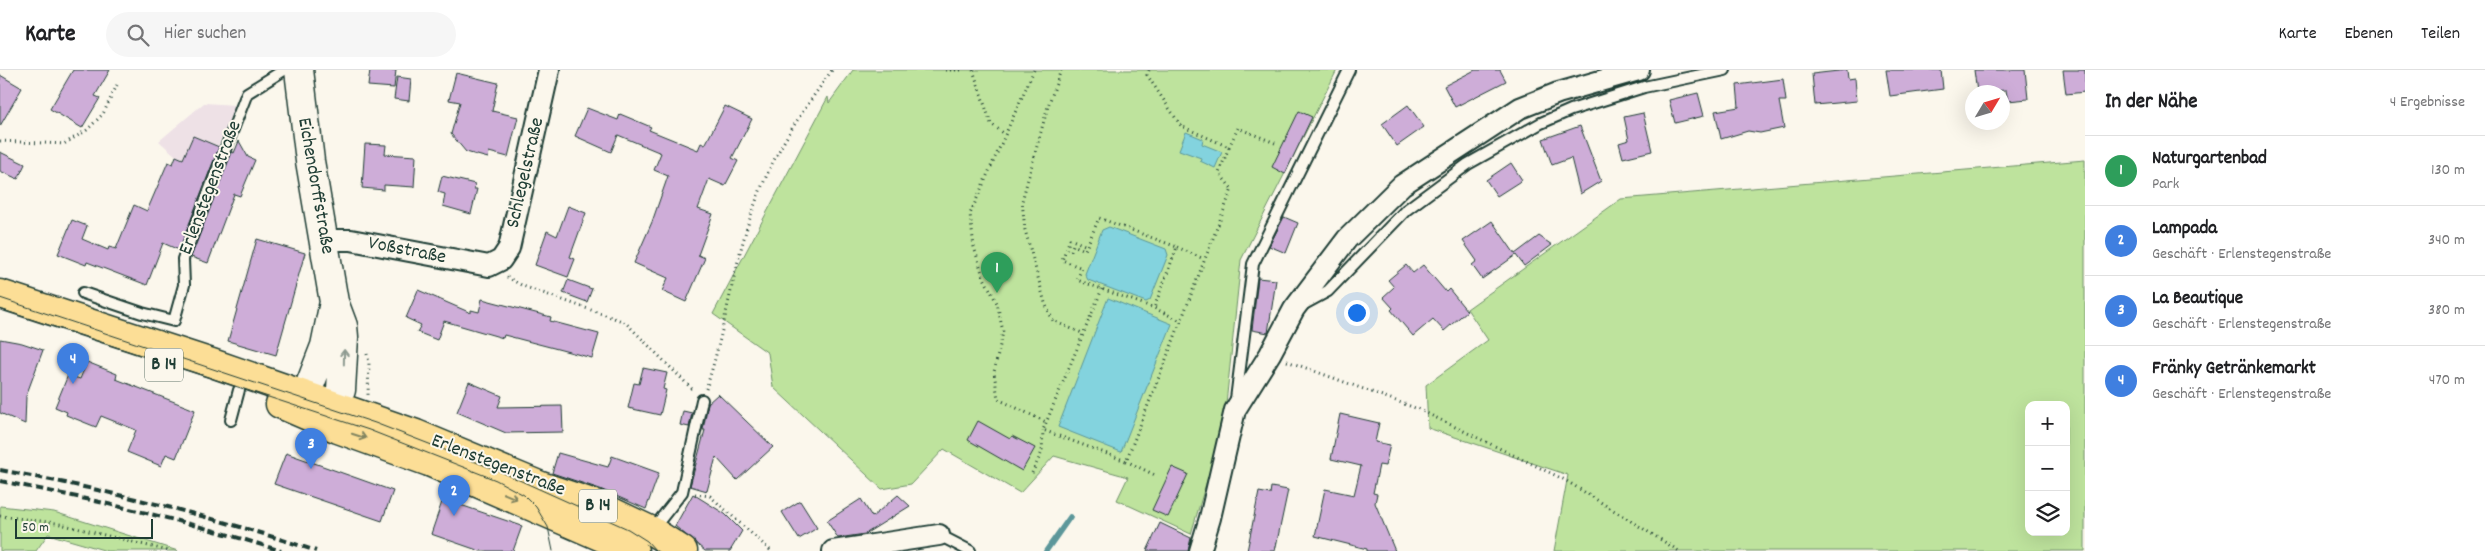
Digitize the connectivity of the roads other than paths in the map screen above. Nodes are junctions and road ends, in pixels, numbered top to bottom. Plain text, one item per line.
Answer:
1 (284, 70) edge
2 (299, 70) edge
3 (549, 70) edge
4 (1349, 70) edge
5 (1639, 70) edge
6 (1725, 70) edge
7 (324, 240) junction
8 (489, 266) joint
9 (83, 293) dead end
10 (0, 294) edge
11 (1294, 309) junction
12 (0, 311) edge
13 (239, 390) junction
14 (702, 400) road end
15 (318, 406) junction
16 (1235, 410) junction
17 (231, 420) dead end
18 (433, 452) junction
19 (652, 531) junction
20 (939, 535) joint
21 (634, 551) edge
22 (683, 551) edge
23 (833, 551) edge
24 (970, 551) edge
25 (1200, 551) edge

1 - 9 lane, Erlenstegenstraße
2 - 7 street, Eichendorffstraße
3 - 8 street, Schlegelstraße
4 - 16 lane
5 - 11 street
6 - 11 lane
7 - 8 street, Voßstraße
7 - 15 street, Eichendorffstraße
10 - 15 main road, Erlenstegenstraße / B 14
11 - 16 street
12 - 13 main road, Erlenstegenstraße / B 14
13 - 15 main road, Erlenstegenstraße / B 14
13 - 17 lane
14 - 19 lane
15 - 18 main road, Erlenstegenstraße / B 14
16 - 25 street
18 - 19 main road, Erlenstegenstraße / B 14
18 -> 21 main road, Erlenstegenstraße / B 14
19 - 22 main road, Erlenstegenstraße / B 14
20 - 23 street
20 - 24 lane

